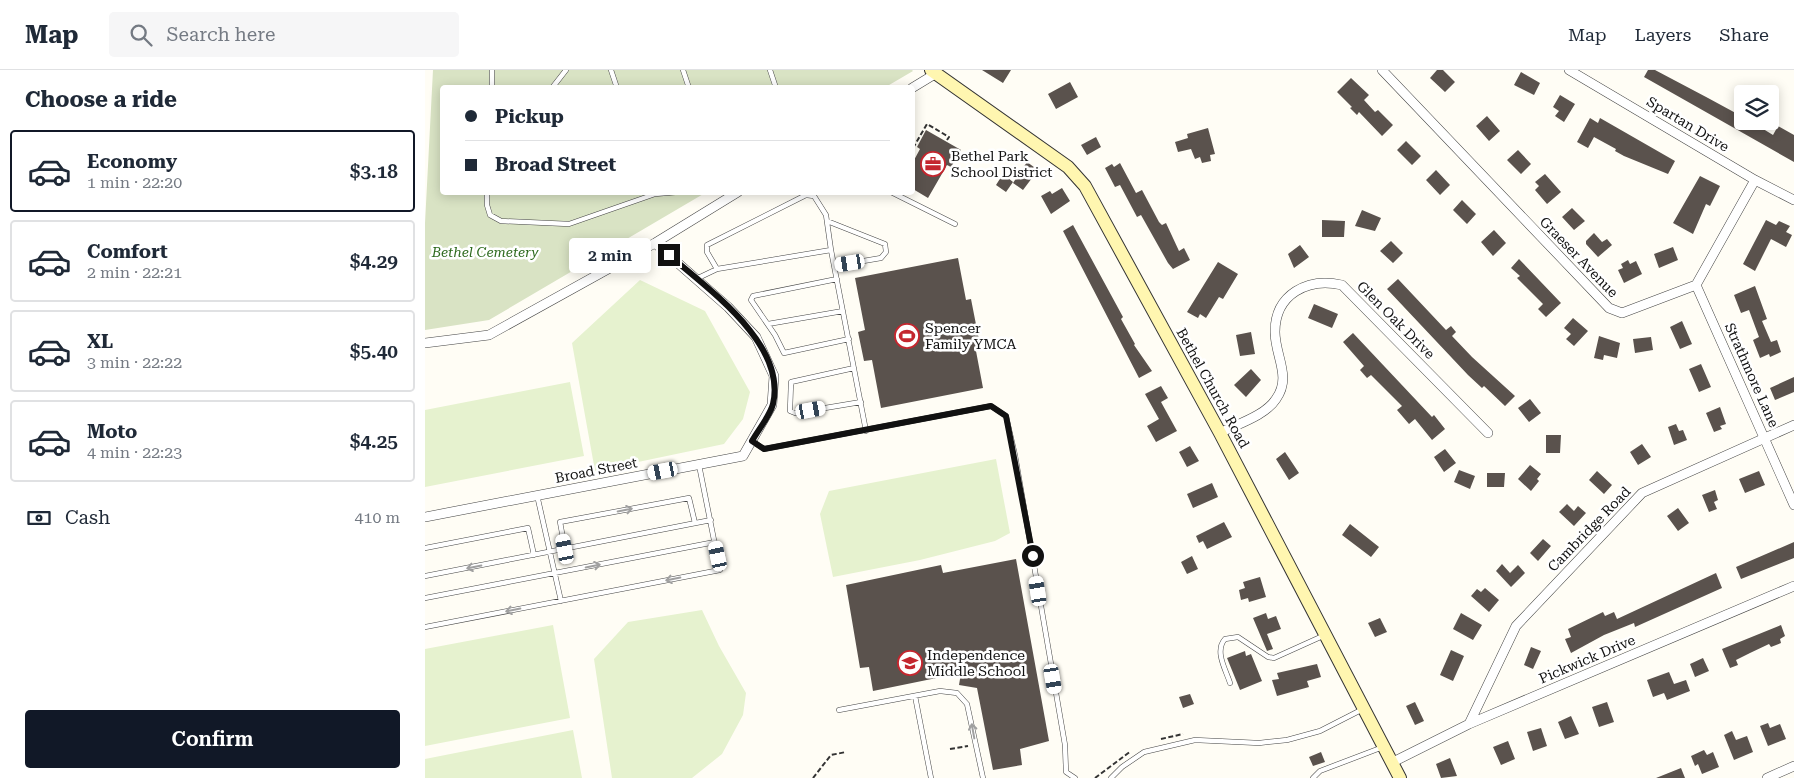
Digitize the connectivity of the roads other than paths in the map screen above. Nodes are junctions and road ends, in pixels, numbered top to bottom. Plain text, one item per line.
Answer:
1 (492, 70) edge
2 (566, 70) edge
3 (611, 70) edge
4 (683, 70) edge
5 (770, 70) edge
6 (1381, 70) edge
7 (1569, 70) edge
8 (933, 72) edge
9 (491, 85) edge
10 (554, 85) edge
11 (616, 85) edge
12 (688, 85) edge
13 (775, 85) edge
14 (915, 86) edge
15 (1755, 180) junction
16 (487, 195) edge
17 (649, 195) edge
18 (733, 195) edge
19 (897, 195) edge
20 (1794, 200) edge
21 (827, 221) junction
22 (955, 224) dead end
23 (655, 242) junction
24 (831, 250) junction
25 (835, 266) junction
26 (717, 269) junction
27 (696, 279) junction
28 (837, 279) junction
29 (1696, 285) junction
30 (843, 311) junction
31 (768, 324) junction
32 (849, 340) junction
33 (425, 343) edge
34 (854, 368) junction
35 (861, 402) junction
36 (1794, 425) edge
37 (866, 431) junction
38 (1220, 432) junction
39 (1488, 433) dead end
40 (1765, 436) junction
41 (752, 441) junction
42 (699, 464) junction
43 (537, 495) junction
44 (1794, 505) edge
45 (425, 517) edge
46 (711, 520) junction
47 (695, 523) junction
48 (715, 542) junction
49 (425, 548) edge
50 (565, 549) junction
51 (550, 552) junction
52 (534, 555) junction
53 (555, 574) junction
54 (425, 576) edge
55 (1794, 586) edge
56 (425, 598) edge
57 (561, 601) junction
58 (425, 627) edge
59 (1326, 635) junction
60 (1230, 683) dead end
61 (915, 696) junction
62 (1364, 708) junction
63 (839, 710) dead end
64 (1469, 724) junction
65 (1384, 746) junction
66 (1393, 762) junction
67 (1794, 766) edge
68 (1778, 776) edge
69 (931, 778) edge
70 (983, 778) edge
71 (1075, 778) edge
72 (1111, 778) edge
73 (1313, 778) edge
74 (1400, 778) edge
75 (1767, 778) edge

1 - 9 lane
2 - 10 lane
3 - 11 lane
4 - 12 lane
5 - 13 lane
6 - 29 street, Graeser Avenue
7 - 15 street, Spartan Drive
8 - 14 street
8 - 38 street, Bethel Church Road
15 - 20 street, Spartan Drive
15 - 29 street
16 - 17 lane
18 - 23 street
19 - 22 lane
21 - 24 lane
21 - 25 lane
21 - 26 lane
23 - 27 street, Broad Street
23 - 33 street
24 - 25 lane
24 - 26 lane
25 - 28 lane
26 - 27 lane
27 - 41 street, Broad Street
28 - 30 lane
28 - 31 lane
29 - 40 street, Strathmore Lane
30 - 31 lane
30 - 32 lane
31 - 32 lane
32 - 34 lane
34 - 35 lane
34 - 35 lane
35 - 37 lane
36 - 40 street, Cambridge Road
37 - 41 lane
37 - 71 lane
38 - 39 street, Glen Oak Drive
38 - 59 street, Bethel Church Road
40 - 44 street, Strathmore Lane
40 - 64 street, Cambridge Road
41 - 42 street, Broad Street
42 - 43 street, Broad Street
42 - 46 lane
43 - 45 street, Broad Street
43 - 51 lane
46 - 47 lane
46 - 48 lane
47 - 50 lane
50 -> 47 lane
53 -> 48 lane
48 -> 57 lane
49 - 52 lane
50 - 51 lane
51 - 52 lane
51 - 53 lane
52 -> 54 lane
53 - 56 lane
53 - 57 lane
55 - 64 street, Pickwick Drive
57 -> 58 lane
59 - 60 lane
59 - 62 street, Bethel Church Road
61 - 63 lane
61 - 69 lane
70 -> 61 lane
62 - 65 street, Bethel Church Road
62 - 72 lane
64 - 66 street, Pickwick Drive
65 - 66 street, Bethel Church Road
65 - 73 lane
66 - 74 street, Bethel Church Road
67 - 68 street
68 - 75 street

